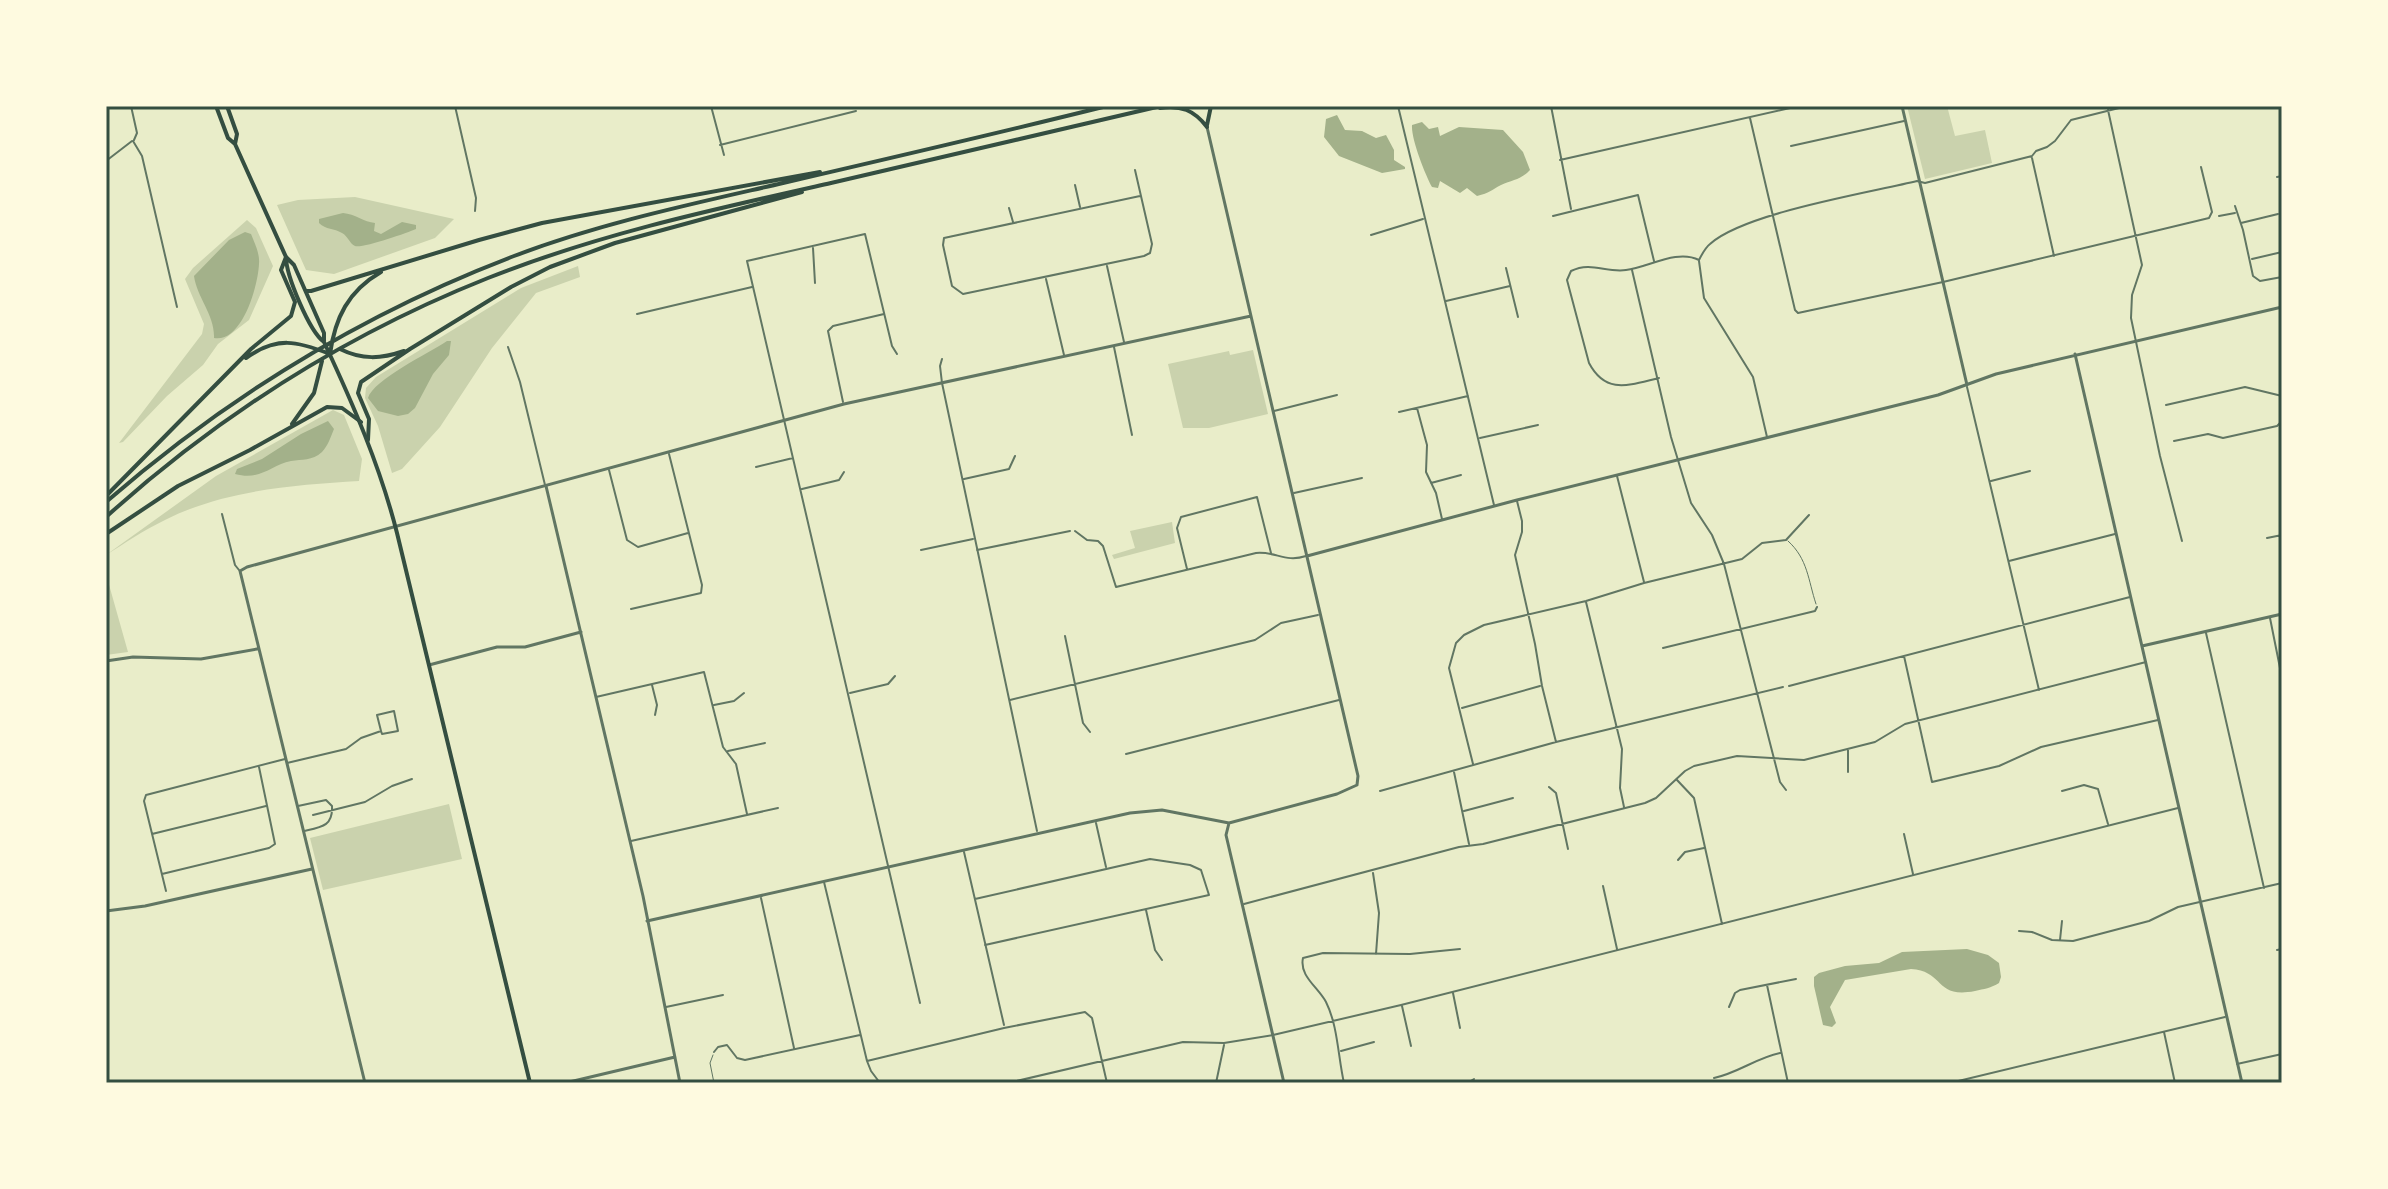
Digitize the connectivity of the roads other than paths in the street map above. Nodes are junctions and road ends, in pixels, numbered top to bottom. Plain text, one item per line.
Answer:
1 (131, 106) edge
2 (216, 106) edge
3 (227, 106) edge
4 (455, 106) edge
5 (711, 106) edge
6 (1107, 106) edge
7 (1161, 106) edge
8 (1211, 106) edge
9 (1398, 106) edge
10 (1551, 106) edge
11 (1799, 106) edge
12 (1902, 106) edge
13 (2127, 106) edge
14 (2108, 110) junction
15 (856, 111) dead end
16 (1127, 114) junction
17 (1750, 118) junction
18 (1906, 121) junction
19 (1207, 127) junction
20 (133, 141) junction
21 (235, 144) junction
22 (720, 145) junction
23 (1791, 146) dead end
24 (724, 155) dead end
25 (2032, 156) junction
26 (1560, 160) junction
27 (106, 161) edge
28 (2201, 167) dead end
29 (846, 168) junction
30 (1135, 170) dead end
31 (871, 173) junction
32 (2282, 176) edge
33 (2277, 177) dead end
34 (1920, 182) junction
35 (1075, 185) dead end
36 (1140, 196) junction
37 (2235, 206) dead end
38 (1009, 208) dead end
39 (1080, 208) junction
40 (1572, 210) junction
41 (475, 211) dead end
42 (2236, 213) junction
43 (2278, 214) dead end
44 (1553, 216) dead end
45 (1772, 216) junction
46 (2219, 216) dead end
47 (1424, 218) junction
48 (1013, 222) junction
49 (2241, 223) junction
50 (1371, 235) dead end
51 (2137, 235) junction
52 (813, 246) junction
53 (2282, 252) edge
54 (2054, 256) junction
55 (286, 257) junction
56 (2250, 259) junction
57 (1699, 260) junction
58 (1654, 263) junction
59 (1106, 264) junction
60 (390, 268) junction
61 (1506, 268) dead end
62 (1632, 269) junction
63 (1046, 277) junction
64 (2282, 277) edge
65 (1943, 282) junction
66 (815, 283) dead end
67 (753, 286) junction
68 (1510, 286) junction
69 (306, 291) junction
70 (1445, 302) junction
71 (177, 307) dead end
72 (2282, 307) edge
73 (637, 314) dead end
74 (884, 314) junction
75 (1251, 316) junction
76 (1518, 317) dead end
77 (2137, 340) junction
78 (324, 342) junction
79 (1125, 343) junction
80 (331, 345) junction
81 (1114, 345) junction
82 (508, 347) dead end
83 (410, 349) junction
84 (323, 352) junction
85 (330, 354) junction
86 (897, 354) dead end
87 (2075, 354) junction
88 (1064, 356) junction
89 (942, 359) dead end
90 (238, 364) junction
91 (1659, 378) junction
92 (942, 383) junction
93 (1967, 385) junction
94 (1337, 395) dead end
95 (1468, 396) junction
96 (2282, 396) edge
97 (844, 404) junction
98 (2166, 405) dead end
99 (1417, 408) junction
100 (1273, 411) junction
101 (1399, 412) dead end
102 (786, 419) junction
103 (2282, 421) edge
104 (361, 422) junction
105 (1538, 425) dead end
106 (287, 429) junction
107 (1132, 435) dead end
108 (1767, 437) junction
109 (1478, 438) junction
110 (368, 440) junction
111 (2174, 441) dead end
112 (669, 451) junction
113 (1015, 456) dead end
114 (794, 458) junction
115 (1680, 459) junction
116 (756, 467) dead end
117 (609, 468) junction
118 (2030, 471) dead end
119 (844, 472) dead end
120 (1616, 474) junction
121 (1461, 475) dead end
122 (1362, 478) dead end
123 (963, 480) junction
124 (1990, 481) junction
125 (1431, 483) junction
126 (545, 485) junction
127 (801, 489) junction
128 (1292, 494) junction
129 (106, 499) edge
130 (1517, 500) junction
131 (1494, 506) junction
132 (222, 514) dead end
133 (1809, 515) dead end
134 (106, 517) edge
135 (1443, 520) junction
136 (395, 526) junction
137 (1070, 531) dead end
138 (1075, 531) dead end
139 (689, 533) junction
140 (106, 534) edge
141 (2116, 534) junction
142 (2281, 535) edge
143 (2267, 538) dead end
144 (974, 539) junction
145 (1786, 540) junction
146 (2182, 541) dead end
147 (2282, 544) edge
148 (921, 550) dead end
149 (976, 550) junction
150 (1271, 554) junction
151 (1307, 556) junction
152 (2009, 561) junction
153 (1724, 564) junction
154 (1187, 570) junction
155 (240, 571) junction
156 (1644, 583) junction
157 (2131, 597) junction
158 (1586, 601) junction
159 (1817, 607) joint
160 (631, 609) dead end
161 (1321, 614) junction
162 (2282, 614) edge
163 (1529, 615) junction
164 (2269, 617) junction
165 (2024, 623) junction
166 (1740, 629) junction
167 (581, 632) junction
168 (2206, 632) junction
169 (1065, 636) dead end
170 (2142, 646) junction
171 (1663, 648) dead end
172 (257, 649) junction
173 (1904, 656) junction
174 (106, 661) edge
175 (2146, 662) junction
176 (428, 665) junction
177 (895, 676) dead end
178 (2282, 678) edge
179 (652, 684) junction
180 (1075, 685) junction
181 (1542, 686) junction
182 (1789, 686) dead end
183 (1783, 687) dead end
184 (2039, 690) junction
185 (1759, 692) junction
186 (744, 693) dead end
187 (850, 693) junction
188 (596, 697) junction
189 (1009, 700) junction
190 (1340, 700) junction
191 (713, 706) junction
192 (1459, 708) junction
193 (655, 715) dead end
194 (2159, 720) junction
195 (1918, 721) junction
196 (1617, 728) junction
197 (381, 731) junction
198 (1090, 732) dead end
199 (1556, 742) junction
200 (765, 743) dead end
201 (1848, 750) junction
202 (727, 751) junction
203 (1126, 754) dead end
204 (1774, 758) junction
205 (286, 762) junction
206 (1473, 764) junction
207 (258, 766) junction
208 (1454, 772) junction
209 (1848, 772) dead end
210 (412, 779) dead end
211 (1676, 780) junction
212 (1549, 787) dead end
213 (1786, 790) dead end
214 (1380, 791) dead end
215 (2062, 791) dead end
216 (1513, 798) dead end
217 (268, 806) junction
218 (297, 807) junction
219 (778, 808) dead end
220 (2179, 808) junction
221 (1625, 809) junction
222 (333, 810) junction
223 (1462, 811) junction
224 (747, 814) junction
225 (313, 815) dead end
226 (1096, 821) junction
227 (1229, 823) junction
228 (1564, 823) junction
229 (2108, 825) junction
230 (303, 832) junction
231 (152, 834) junction
232 (1037, 834) junction
233 (1904, 834) dead end
234 (630, 841) junction
235 (1470, 845) junction
236 (1705, 848) junction
237 (1568, 849) dead end
238 (964, 851) junction
239 (1678, 860) dead end
240 (890, 867) junction
241 (312, 869) junction
242 (1106, 869) junction
243 (1373, 872) junction
244 (162, 874) junction
245 (1914, 875) junction
246 (824, 881) junction
247 (2282, 883) edge
248 (1603, 886) dead end
249 (2264, 888) junction
250 (166, 891) dead end
251 (760, 896) junction
252 (975, 899) junction
253 (2200, 903) junction
254 (1243, 905) junction
255 (1146, 909) junction
256 (106, 911) edge
257 (647, 921) junction
258 (2062, 921) dead end
259 (1722, 924) junction
260 (2019, 931) dead end
261 (2060, 942) junction
262 (985, 945) junction
263 (1460, 949) dead end
264 (2282, 949) edge
265 (1618, 950) junction
266 (2277, 950) dead end
267 (1376, 954) junction
268 (1162, 960) dead end
269 (1796, 979) dead end
270 (1767, 985) junction
271 (1452, 992) junction
272 (723, 995) dead end
273 (920, 1003) dead end
274 (1401, 1005) junction
275 (665, 1007) junction
276 (1729, 1007) dead end
277 (2227, 1017) junction
278 (1331, 1021) junction
279 (1004, 1028) junction
280 (1460, 1028) dead end
281 (2164, 1031) junction
282 (861, 1034) junction
283 (1273, 1035) junction
284 (1374, 1042) dead end
285 (1224, 1043) junction
286 (1411, 1046) dead end
287 (794, 1049) junction
288 (1340, 1051) junction
289 (714, 1052) joint
290 (1781, 1053) junction
291 (2282, 1054) edge
292 (675, 1057) junction
293 (867, 1061) junction
294 (1102, 1061) junction
295 (2237, 1064) junction
296 (1714, 1078) dead end
297 (1474, 1079) dead end
298 (1959, 1082) edge
299 (365, 1083) edge
300 (530, 1083) edge
301 (565, 1083) edge
302 (680, 1083) edge
303 (714, 1083) edge
304 (880, 1083) edge
305 (1008, 1083) edge
306 (1107, 1083) edge
307 (1216, 1083) edge
308 (1284, 1083) edge
309 (1344, 1083) edge
310 (1467, 1083) edge
311 (1788, 1083) edge
312 (1950, 1083) edge
313 (2175, 1083) edge
314 (2242, 1083) edge

1 - 20 street
2 - 21 main road
3 - 21 main road
4 - 41 street
5 - 22 street
6 - 29 main road
7 - 16 main road
8 - 19 main road
9 - 47 street
10 - 26 street
11 - 17 street
12 - 18 street
13 - 14 street
14 - 25 street
14 - 51 street
15 - 22 street
16 - 19 main road
16 - 31 main road
17 - 26 street
17 - 45 street
18 - 23 street
18 - 34 street
19 - 75 street
20 - 27 street
20 - 71 street
21 - 55 main road
22 - 24 street
25 - 34 street
25 - 54 street
26 - 40 street
28 - 51 street
29 - 60 main road
29 - 129 main road
30 - 36 street
31 - 83 main road
31 - 134 main road
32 - 33 street
34 - 45 street
34 - 65 street
35 - 39 street
36 - 39 street
36 - 59 street
37 - 42 street
38 - 48 street
39 - 48 street
40 - 44 street
40 - 58 street
42 - 46 street
42 - 49 street
43 - 49 street
45 - 57 street
45 - 65 street
47 - 50 street
47 - 70 street
48 - 63 street
49 - 56 street
51 - 54 street
51 - 77 street
52 - 66 street
52 - 67 street
52 - 74 street
53 - 56 street
54 - 65 street
55 - 69 main road
55 - 78 main road
55 - 90 main road
56 - 64 street
57 - 58 street
57 - 108 street
58 - 62 street
59 - 63 street
59 - 79 street
60 - 69 main road
60 - 80 main road
61 - 68 street
62 - 91 street
62 - 91 street
63 - 88 street
65 - 93 street
67 - 73 street
67 - 102 street
68 - 70 street
68 - 76 street
69 - 78 main road
70 - 95 street
72 - 77 street
74 - 86 street
74 - 97 street
75 - 79 street
75 - 100 street
77 - 87 street
77 - 146 street
78 - 80 main road
78 - 84 main road
78 - 85 main road
79 - 81 street
80 - 83 main road
80 - 85 main road
81 - 88 street
81 - 107 street
82 - 126 street
83 - 110 main road
84 - 85 main road
84 - 90 main road
84 - 106 main road
85 - 104 main road
87 - 93 street
87 - 141 street
88 - 92 street
89 - 92 street
90 - 129 main road
91 - 115 street
92 - 97 street
92 - 123 street
93 - 108 street
93 - 124 street
94 - 100 street
95 - 99 street
95 - 109 street
96 - 98 street
97 - 102 street
99 - 101 street
99 - 125 street
100 - 128 street
102 - 112 street
102 - 114 street
103 - 111 street
104 - 106 main road
104 - 110 main road
105 - 109 street
106 - 140 main road
108 - 115 street
109 - 131 street
110 - 136 main road
112 - 117 street
112 - 139 street
113 - 123 street
114 - 116 street
114 - 127 street
115 - 120 street
115 - 153 street
117 - 126 street
117 - 139 street
118 - 124 street
119 - 127 street
120 - 130 street
120 - 156 street
121 - 125 street
122 - 128 street
123 - 144 street
124 - 152 street
125 - 135 street
126 - 136 street
126 - 167 street
127 - 187 street
128 - 151 street
130 - 131 street
130 - 163 street
131 - 135 street
132 - 155 street
133 - 145 street
135 - 151 street
136 - 155 street
136 - 176 main road
137 - 149 street
138 - 154 street
139 - 160 street
141 - 152 street
141 - 157 street
142 - 143 street
142 - 147 street
144 - 148 street
144 - 149 street
145 - 153 street
145 - 159 lane
149 - 189 street
150 - 151 street
150 - 154 street
150 - 154 street
151 - 161 street
152 - 165 street
153 - 156 street
153 - 166 street
155 - 172 street
156 - 158 street
157 - 165 street
157 - 170 street
158 - 163 street
158 - 196 street
159 - 166 street
161 - 180 street
161 - 190 street
162 - 164 street
163 - 181 street
163 - 192 street
164 - 168 street
164 - 178 street
165 - 173 street
165 - 184 street
166 - 171 street
166 - 185 street
167 - 176 street
167 - 188 street
168 - 170 street
168 - 249 street
169 - 180 street
170 - 175 street
172 - 174 street
172 - 205 street
173 - 182 street
173 - 195 street
175 - 184 street
175 - 194 street
176 - 300 main road
177 - 187 street
179 - 188 street
179 - 191 street
179 - 193 street
180 - 189 street
180 - 198 street
181 - 192 street
181 - 199 street
183 - 185 street
184 - 195 street
185 - 196 street
185 - 204 street
186 - 191 street
187 - 240 street
188 - 234 street
189 - 232 street
190 - 203 street
190 - 227 street
191 - 202 street
192 - 206 street
194 - 195 street
194 - 220 street
195 - 201 street
196 - 199 street
196 - 221 street
197 - 197 street
197 - 205 street
199 - 206 street
200 - 202 street
201 - 204 street
201 - 209 street
202 - 224 street
204 - 211 street
204 - 213 street
205 - 207 street
205 - 218 street
206 - 208 street
207 - 217 street
207 - 231 street
208 - 214 street
208 - 223 street
210 - 222 street
211 - 221 street
211 - 236 street
212 - 228 street
215 - 229 street
216 - 223 street
217 - 231 street
217 - 244 street
218 - 222 street
218 - 230 street
219 - 224 street
220 - 229 street
220 - 253 street
221 - 228 street
222 - 225 street
222 - 230 street
223 - 235 street
224 - 234 street
226 - 227 street
226 - 232 street
226 - 242 street
227 - 254 street
228 - 235 street
228 - 237 street
229 - 245 street
230 - 241 street
231 - 244 street
232 - 238 street
233 - 245 street
234 - 257 street
235 - 243 street
236 - 239 street
236 - 259 street
238 - 240 street
238 - 252 street
240 - 246 street
240 - 273 street
241 - 256 street
241 - 299 street
242 - 252 street
242 - 255 street
243 - 254 street
243 - 267 street
244 - 250 street
245 - 259 street
246 - 251 street
246 - 282 street
247 - 249 street
248 - 265 street
249 - 253 street
251 - 257 street
251 - 287 street
252 - 262 street
253 - 261 street
253 - 277 street
254 - 283 street
255 - 262 street
255 - 268 street
257 - 275 street
258 - 261 street
259 - 265 street
260 - 261 street
262 - 279 street
263 - 267 street
264 - 266 street
265 - 271 street
267 - 278 street
269 - 270 street
270 - 276 street
270 - 290 street
271 - 274 street
271 - 280 street
272 - 275 street
274 - 278 street
274 - 286 street
275 - 292 street
277 - 281 street
277 - 295 street
278 - 283 street
278 - 288 street
279 - 293 street
279 - 294 street
281 - 298 street
281 - 313 street
282 - 287 street
282 - 293 street
283 - 285 street
283 - 308 street
284 - 288 street
285 - 294 street
285 - 307 street
287 - 289 street
288 - 309 street
289 - 303 lane
290 - 296 street
290 - 311 street
291 - 295 street
292 - 301 street
292 - 302 street
293 - 304 street
294 - 305 street
294 - 306 street
295 - 314 street
297 - 310 street
298 - 312 street

